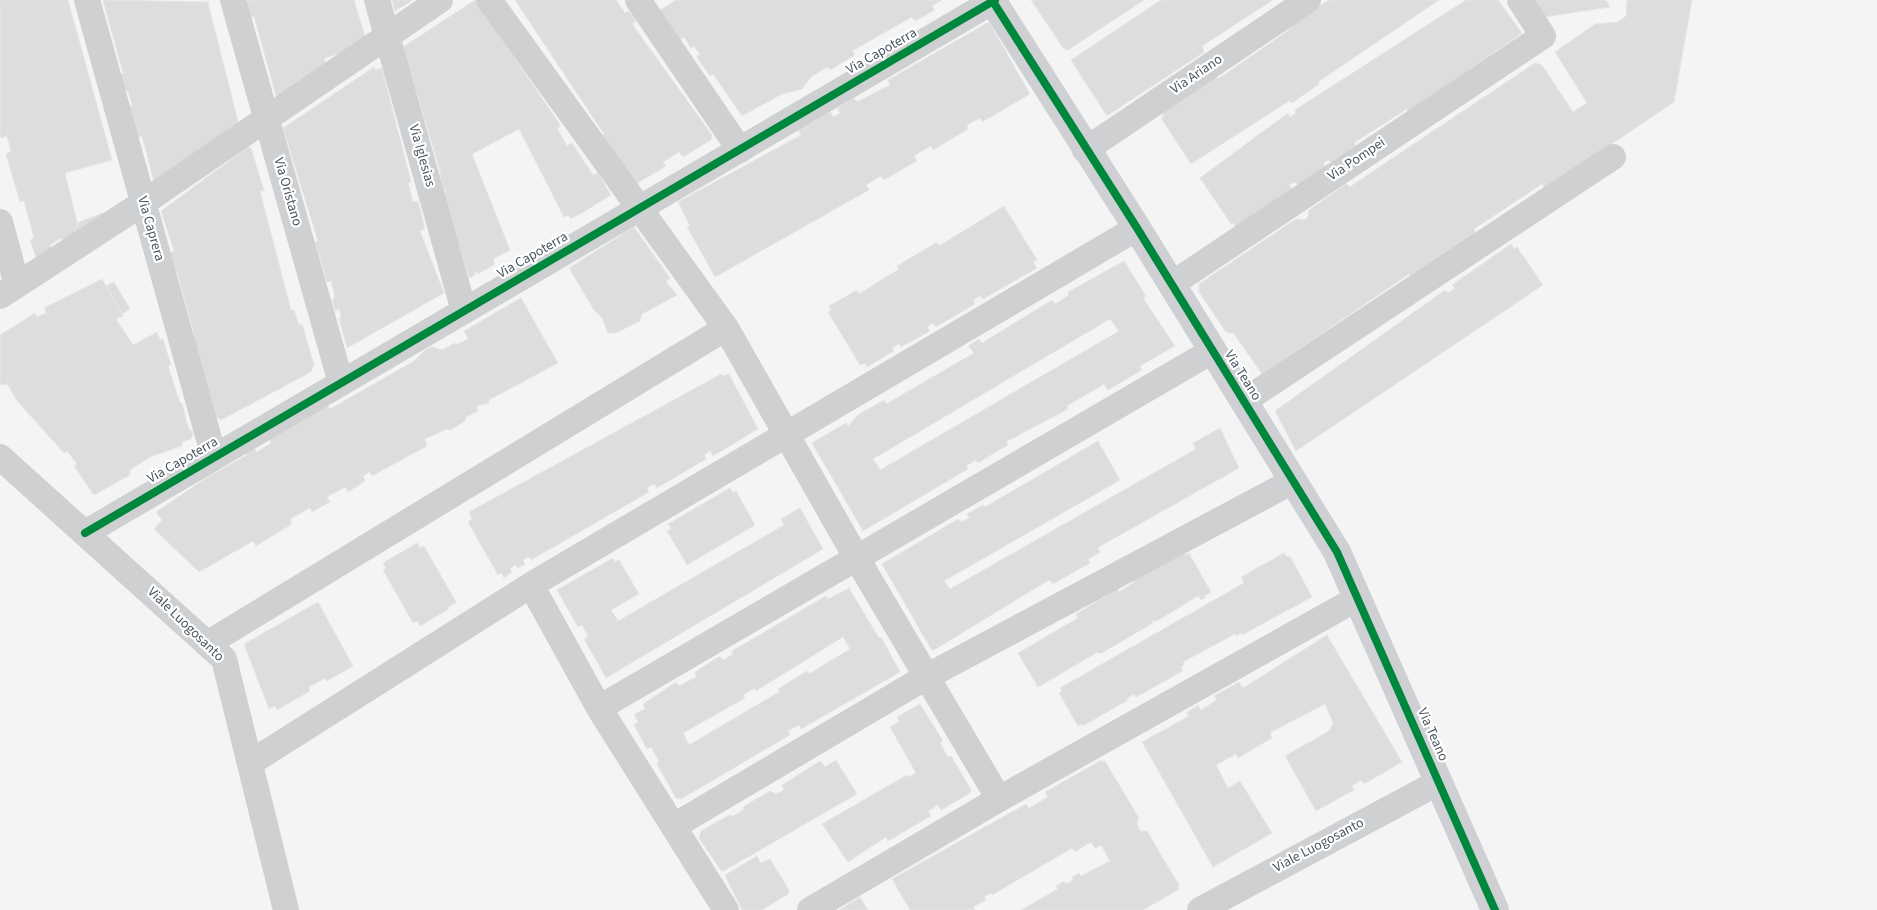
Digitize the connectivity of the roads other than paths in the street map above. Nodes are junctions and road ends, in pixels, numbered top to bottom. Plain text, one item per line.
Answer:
1 (87, 0) edge
2 (233, 0) edge
3 (377, 0) edge
4 (440, 0) edge
5 (489, 0) edge
6 (638, 0) edge
7 (994, 0) edge
8 (1308, 0) edge
9 (1520, 0) edge
10 (387, 36) junction
11 (266, 119) junction
12 (740, 150) junction
13 (1085, 150) junction
14 (1613, 157) dead end
15 (143, 203) junction
16 (639, 209) junction
17 (0, 222) edge
18 (1137, 228) junction
19 (1172, 284) junction
20 (8, 291) edge
21 (464, 311) junction
22 (726, 328) junction
23 (1212, 351) junction
24 (341, 383) junction
25 (1244, 401) junction
26 (785, 433) junction
27 (0, 457) edge
28 (214, 457) junction
29 (1293, 481) junction
30 (85, 533) junction
31 (856, 557) junction
32 (531, 584) junction
33 (1358, 598) junction
34 (207, 644) junction
35 (926, 677) junction
36 (599, 708) junction
37 (250, 763) junction
38 (1439, 782) junction
39 (999, 799) junction
40 (674, 826) junction
41 (286, 910) edge
42 (726, 910) edge
43 (810, 910) edge
44 (1200, 910) edge
45 (1495, 910) edge

1 - 15 street, Via Caprera
2 - 11 street, Via Oristano
3 - 10 street, Via Iglesias
4 - 10 street
5 - 16 street
6 - 12 street
7 - 12 street, Via Capoterra
7 - 13 street, Via Teano
8 - 13 street, Via Ariano
9 - 19 street, Via Pompei
10 - 11 street
10 - 21 street, Via Iglesias
11 - 15 street
11 - 24 street, Via Oristano
12 - 16 street, Via Capoterra
13 - 18 street, Via Teano
14 - 25 street
15 - 20 street
15 - 28 street, Via Caprera
16 - 21 street, Via Capoterra
16 - 22 street
17 - 20 street
18 - 19 street, Via Teano
18 - 26 street
19 - 23 street, Via Teano
21 - 24 street, Via Capoterra
22 - 26 street
22 - 34 street
23 - 25 street, Via Teano
23 - 31 street
24 - 28 street, Via Capoterra
25 - 29 street, Via Teano
26 - 31 street
26 - 32 street
27 - 30 street, Viale Luogosanto
28 - 30 street, Via Capoterra
29 - 33 street, Via Teano
29 - 35 street
30 - 34 street, Viale Luogosanto
31 - 35 street
31 - 36 street
32 - 36 street
32 - 37 street
33 - 38 street, Via Teano
33 - 39 street
34 - 37 street, Viale Luogosanto
35 - 39 street
35 - 40 street
36 - 40 street
37 - 41 street, Viale Luogosanto
38 - 44 street, Viale Luogosanto
38 - 45 street, Via Teano
39 - 43 street
40 - 42 street

